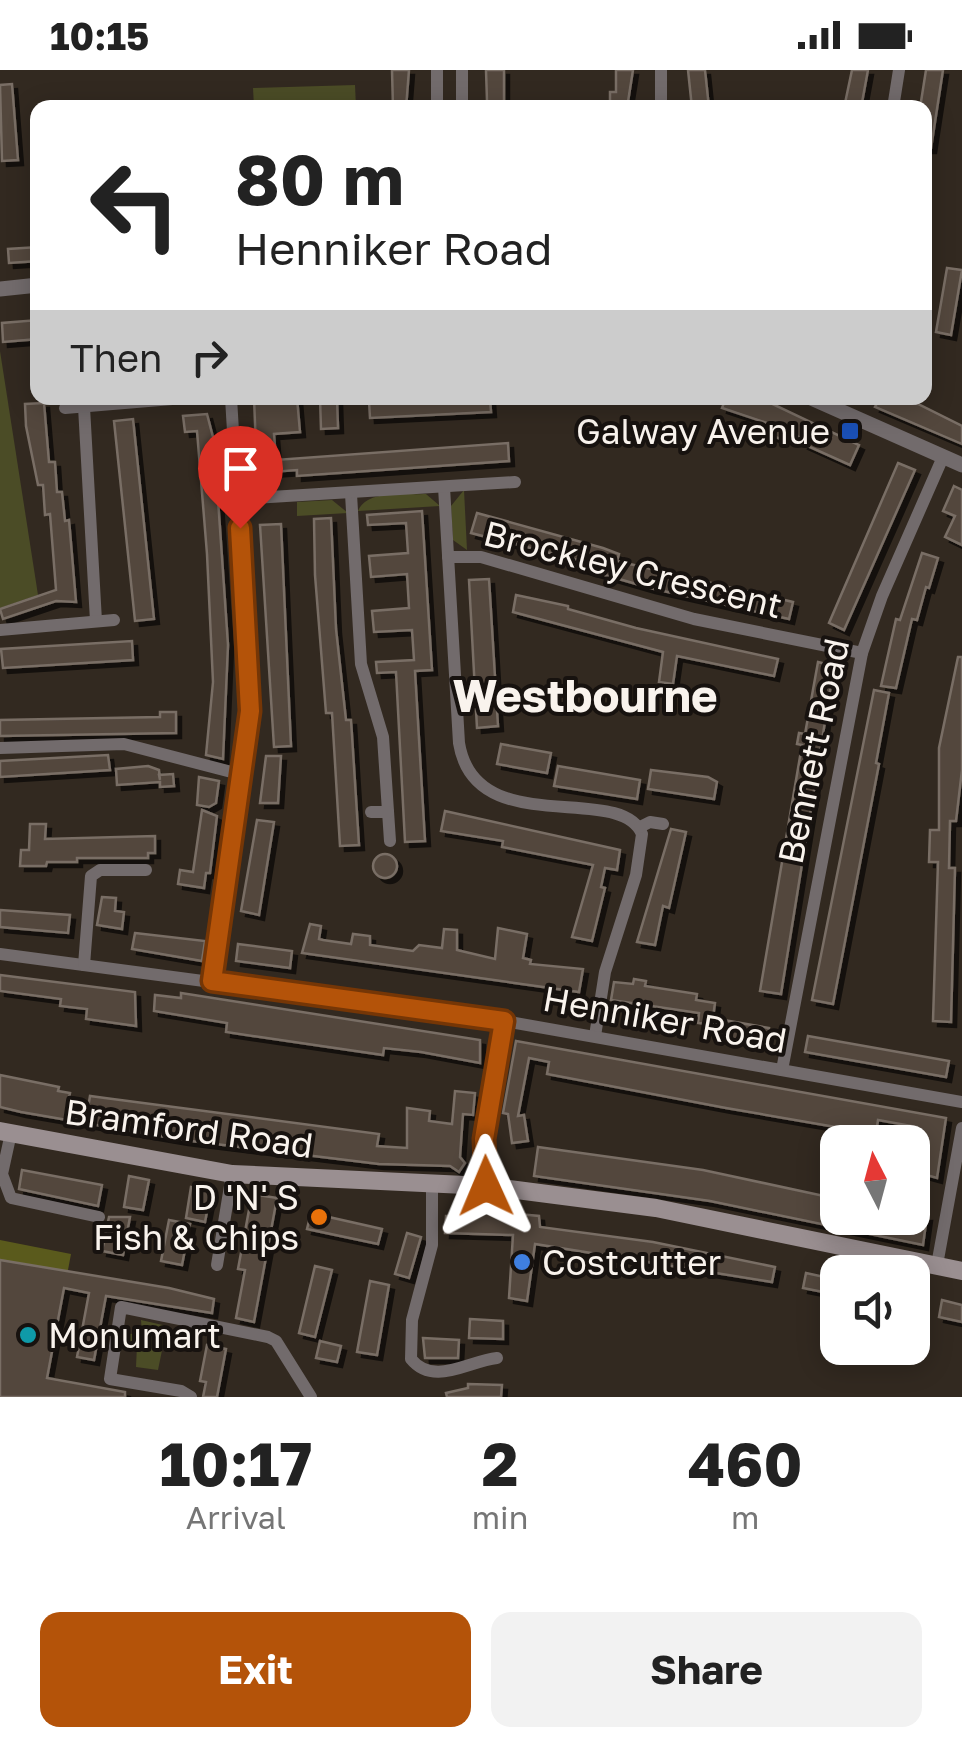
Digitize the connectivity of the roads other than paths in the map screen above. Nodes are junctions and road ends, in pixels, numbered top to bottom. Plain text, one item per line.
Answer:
1 (661, 70) edge
2 (899, 70) edge
3 (437, 74) edge
4 (462, 74) edge
5 (437, 100) edge
6 (462, 100) edge
7 (661, 100) edge
8 (894, 100) edge
9 (30, 286) edge
10 (0, 289) edge
11 (96, 405) edge
12 (231, 405) edge
13 (834, 405) edge
14 (84, 406) junction
15 (64, 408) dead end
16 (943, 457) junction
17 (962, 466) edge
18 (515, 482) dead end
19 (444, 487) junction
20 (351, 494) junction
21 (238, 499) junction
22 (448, 557) junction
23 (96, 620) junction
24 (114, 620) dead end
25 (0, 630) edge
26 (862, 653) junction
27 (456, 684) junction
28 (438, 685) dead end
29 (0, 748) edge
30 (244, 775) junction
31 (371, 812) dead end
32 (388, 812) junction
33 (663, 824) dead end
34 (640, 827) junction
35 (390, 841) dead end
36 (146, 870) dead end
37 (0, 954) edge
38 (84, 965) junction
39 (212, 981) junction
40 (504, 1021) junction
41 (595, 1036) junction
42 (782, 1070) junction
43 (962, 1102) edge
44 (962, 1128) edge
45 (6, 1132) edge
46 (232, 1174) junction
47 (432, 1183) junction
48 (486, 1186) junction
49 (99, 1218) dead end
50 (217, 1265) dead end
51 (937, 1265) junction
52 (962, 1271) edge
53 (497, 1358) dead end
54 (191, 1397) edge
55 (311, 1397) edge

1 - 7 street
2 - 8 street
3 - 4 street
3 - 5 street
4 - 6 street
9 - 10 street
11 - 14 street
12 - 21 street
13 - 16 street
14 - 15 street
14 - 23 street
16 - 17 street
16 - 26 street, Bennett Road
18 - 19 street
19 - 20 street
19 - 22 street
20 - 21 street
20 - 32 street
21 - 30 street
22 - 26 street, Brockley Crescent
22 - 27 street
23 - 24 street
23 - 25 street
26 - 42 street, Bennett Road
27 - 28 street
27 - 34 street
29 - 30 street
30 - 39 street
31 - 32 street
32 - 35 street
33 - 34 street
34 - 41 street
36 - 38 street
37 - 38 street, Henniker Road
38 - 39 street, Henniker Road
39 - 40 street, Henniker Road
40 - 41 street, Henniker Road
40 - 48 street
41 - 42 street, Henniker Road
42 - 43 street, Henniker Road
44 - 51 street
45 - 46 main road, Bramford Road
45 - 49 street
46 - 47 main road, Bramford Road
46 - 50 street
47 - 48 main road, Bramford Road
47 - 53 street
48 - 51 main road, Bramford Road
51 - 52 main road, Bramford Road
54 - 55 street

